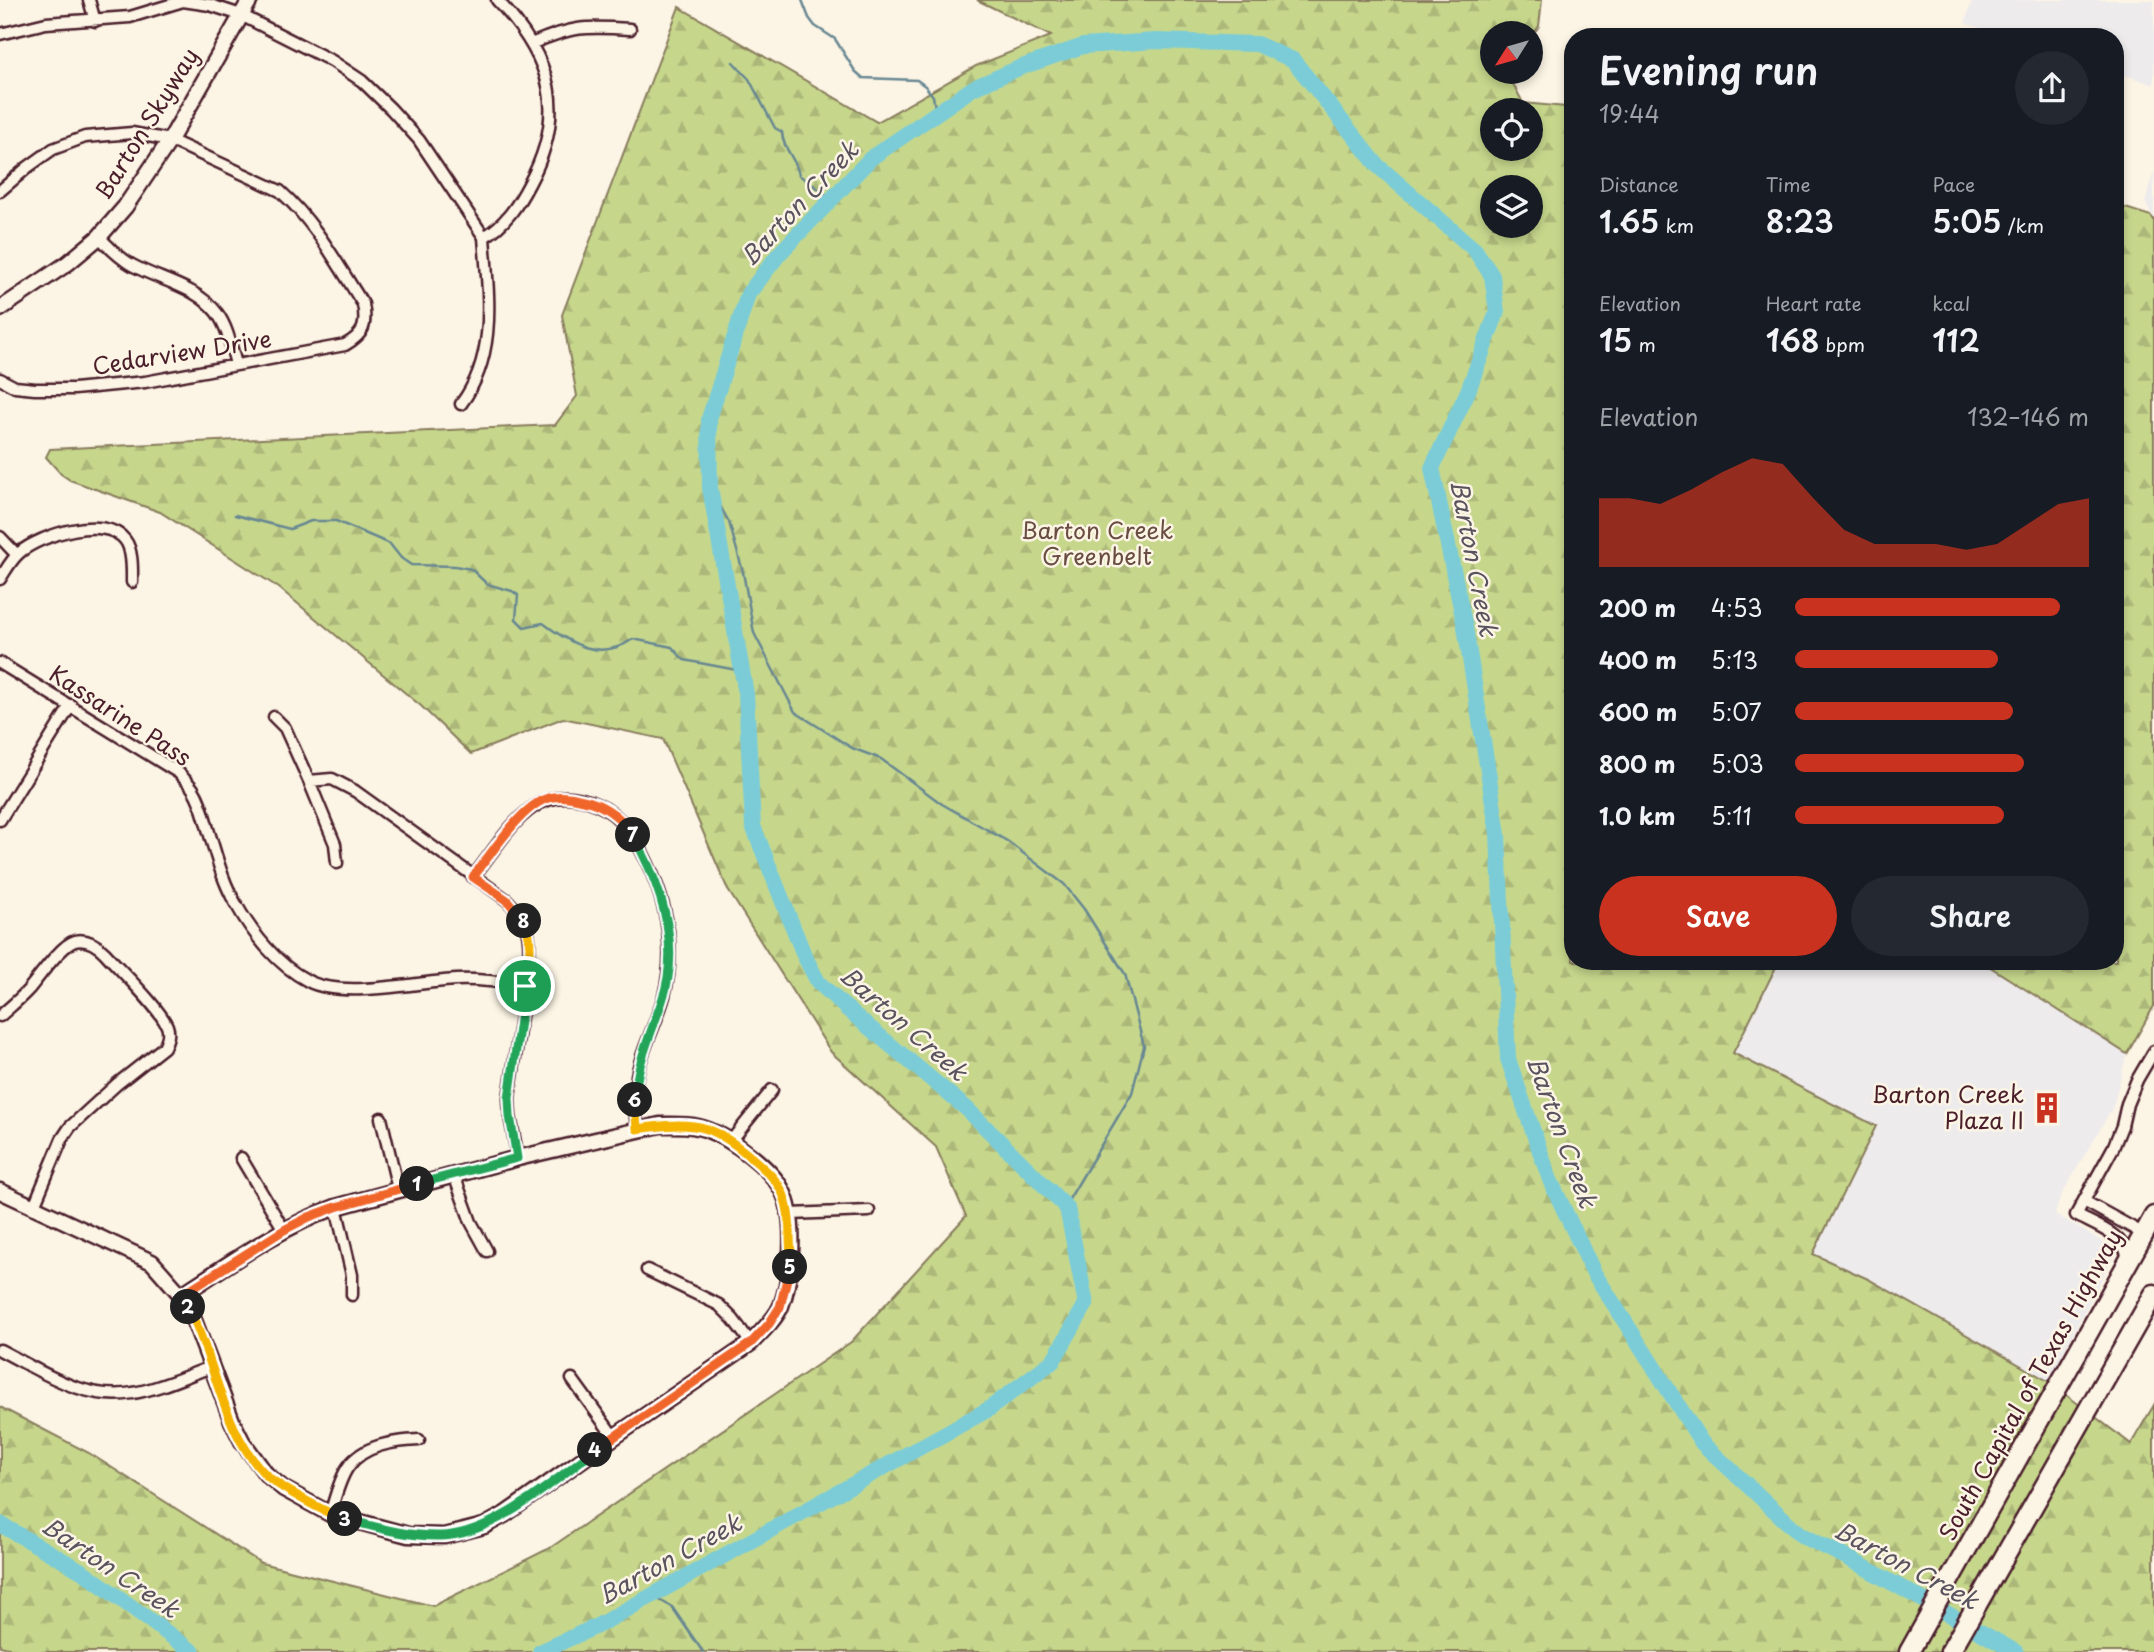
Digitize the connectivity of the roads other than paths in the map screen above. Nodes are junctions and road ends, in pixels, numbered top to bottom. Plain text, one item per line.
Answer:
1 (89, 0) edge
2 (250, 0) edge
3 (497, 0) edge
4 (241, 15) junction
5 (95, 21) junction
6 (630, 29) dead end
7 (0, 34) edge
8 (531, 44) junction
9 (170, 140) junction
10 (0, 191) edge
11 (99, 237) junction
12 (484, 237) junction
13 (0, 309) edge
14 (236, 364) junction
15 (0, 379) edge
16 (461, 404) dead end
17 (0, 537) edge
18 (17, 555) junction
19 (0, 579) edge
20 (132, 582) dead end
21 (0, 663) edge
22 (71, 705) junction
23 (274, 717) dead end
24 (309, 781) junction
25 (0, 820) edge
26 (337, 863) dead end
27 (473, 877) junction
28 (525, 986) junction
29 (0, 1016) edge
30 (2154, 1051) edge
31 (772, 1090) dead end
32 (381, 1118) dead end
33 (637, 1129) junction
34 (731, 1141) junction
35 (241, 1158) dead end
36 (517, 1158) junction
37 (454, 1175) junction
38 (398, 1189) junction
39 (0, 1191) edge
40 (2084, 1201) junction
41 (34, 1206) junction
42 (336, 1207) junction
43 (869, 1211) dead end
44 (790, 1214) junction
45 (2154, 1216) edge
46 (284, 1230) junction
47 (2149, 1236) edge
48 (487, 1251) dead end
49 (2128, 1262) junction
50 (647, 1270) dead end
51 (2154, 1294) edge
52 (181, 1295) junction
53 (352, 1295) dead end
54 (751, 1343) junction
55 (0, 1350) edge
56 (211, 1367) junction
57 (572, 1379) dead end
58 (614, 1437) junction
59 (419, 1440) dead end
60 (330, 1514) junction
61 (1909, 1652) edge
62 (1950, 1652) edge

1 - 5 street
2 - 4 street, Barton Skyway
3 - 8 street
4 - 5 street
4 - 9 street, Barton Skyway
4 - 12 street
5 - 7 street
6 - 8 street
8 - 12 street
9 - 10 street
9 - 11 street, Barton Skyway
9 - 14 street, Cedarview Drive
11 - 13 street, Barton Skyway
11 - 14 street
12 - 16 street
14 - 15 street, Cedarview Drive
17 - 18 street
18 - 19 street
18 - 20 street
21 - 22 street, Kassarine Pass
22 - 25 street
22 - 28 street, Kassarine Pass
23 - 24 street
24 - 26 street
24 - 27 street
27 - 28 street
27 - 33 street
28 - 36 street
29 - 41 street
30 - 40 street
31 - 34 street
32 - 38 street
33 - 34 street
33 - 36 street
34 - 44 street
35 - 46 street
36 - 37 street
37 - 38 street
37 - 48 street
38 - 42 street
39 - 41 street
40 - 47 street
40 - 49 street
41 - 52 street
42 - 46 street
42 - 53 street
43 - 44 street
44 - 54 street
45 - 47 highway, South Capital of Texas Highway
46 - 52 street
47 - 49 highway, South Capital of Texas Highway
49 - 61 highway, South Capital of Texas Highway
50 - 54 street
51 - 62 highway
52 - 56 street
54 - 58 street
55 - 56 street
56 - 60 street
57 - 58 street
58 - 60 street
59 - 60 street

